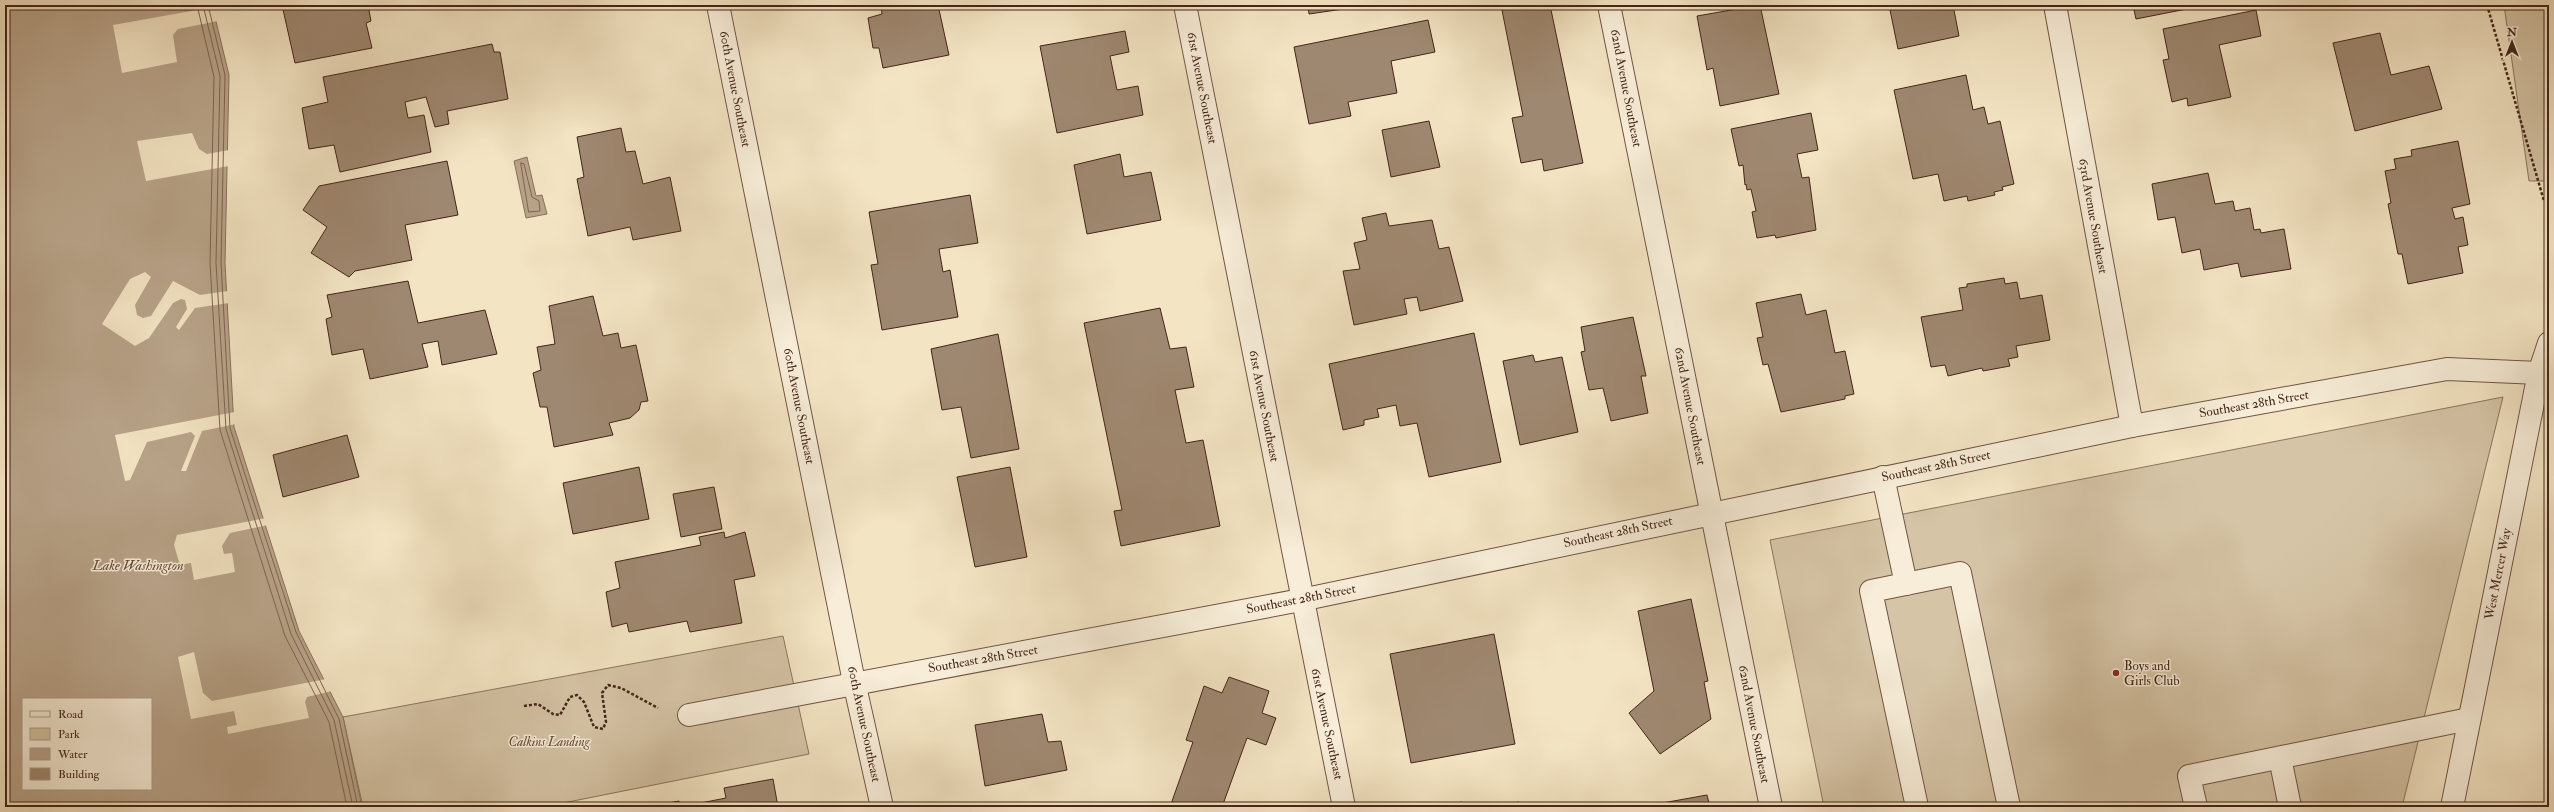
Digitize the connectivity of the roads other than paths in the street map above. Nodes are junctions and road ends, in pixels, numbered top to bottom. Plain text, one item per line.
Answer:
1 (718, 5) edge
2 (1185, 5) edge
3 (1609, 5) edge
4 (2054, 5) edge
5 (2549, 343) edge
6 (2544, 374) edge
7 (2132, 426) junction
8 (1883, 477) junction
9 (1712, 512) junction
10 (1906, 584) junction
11 (1302, 600) junction
12 (854, 682) junction
13 (689, 715) road end
14 (2469, 719) junction
15 (2280, 758) junction
16 (882, 807) edge
17 (1344, 807) edge
18 (1771, 807) edge
19 (1917, 807) edge
20 (2009, 807) edge
21 (2196, 807) edge
22 (2290, 807) edge
23 (2452, 807) edge

1 - 12 street, 60th Avenue Southeast
2 - 11 street, 61st Avenue Southeast
3 - 9 street, 62nd Avenue Southeast
4 - 7 street, 63rd Avenue Southeast
5 - 6 street, West Mercer Way
6 - 7 street, Southeast 28th Street
6 - 14 street, West Mercer Way
7 - 8 street, Southeast 28th Street
8 - 9 street, Southeast 28th Street
8 - 10 street
9 - 11 street, Southeast 28th Street
9 - 18 street, 62nd Avenue Southeast
10 - 19 street
10 - 20 street
11 - 12 street, Southeast 28th Street
11 - 17 street, 61st Avenue Southeast
12 - 13 street, Southeast 28th Street
12 - 16 street, 60th Avenue Southeast
14 - 15 street
14 - 23 street, West Mercer Way
15 - 21 street
15 - 22 street

